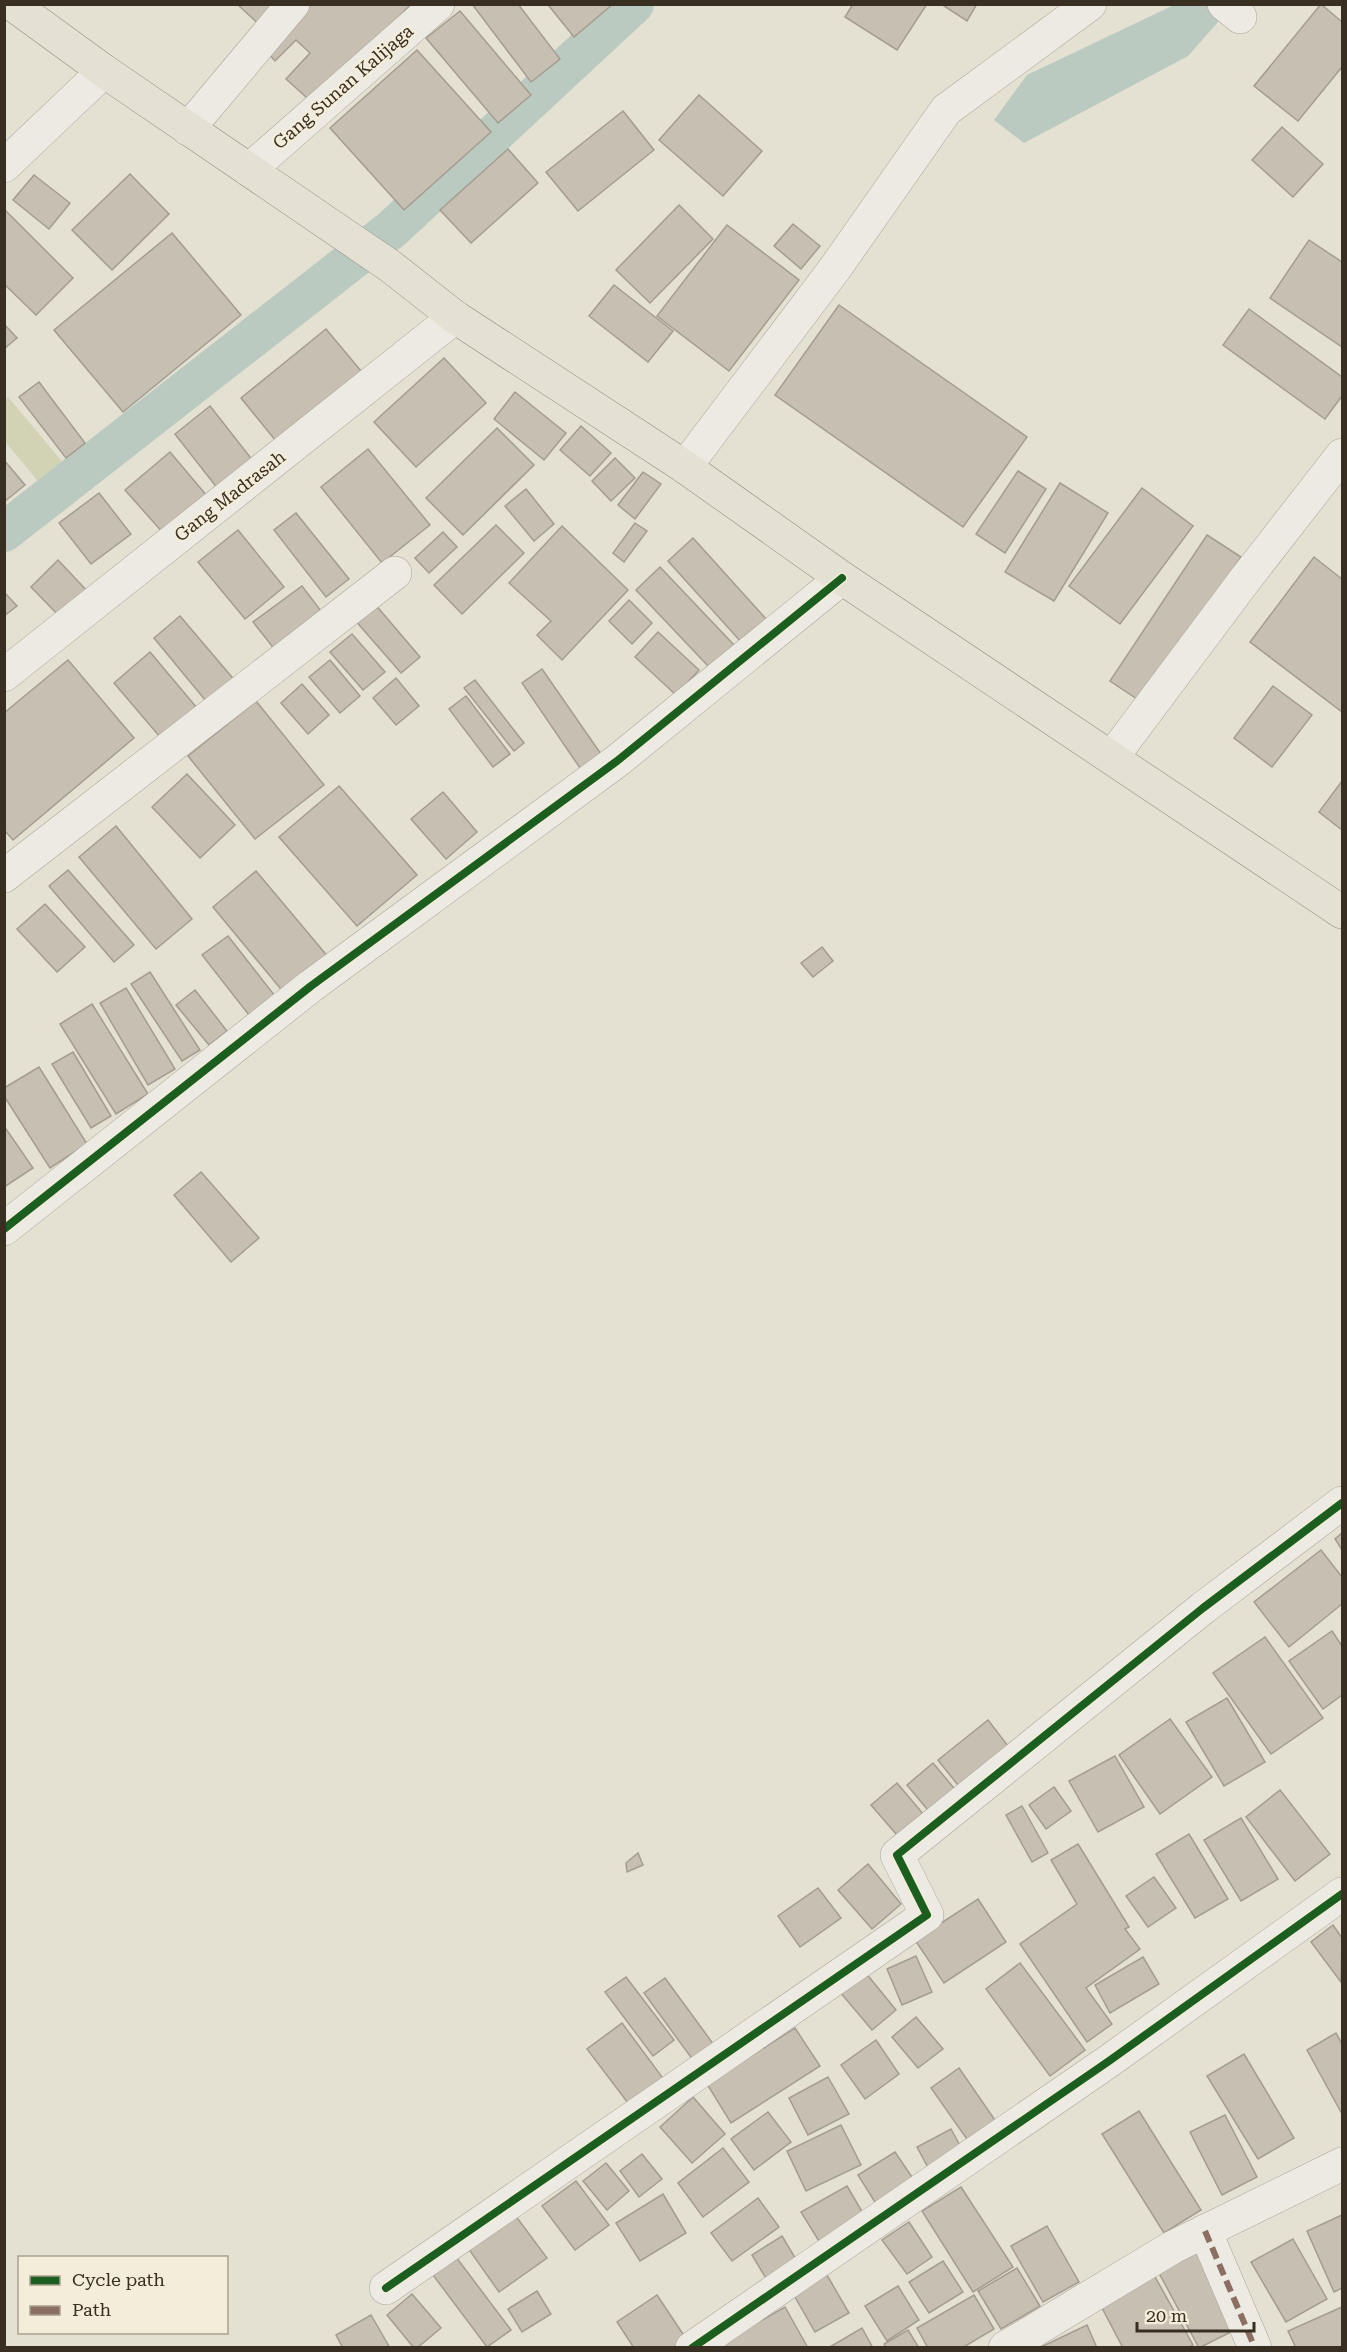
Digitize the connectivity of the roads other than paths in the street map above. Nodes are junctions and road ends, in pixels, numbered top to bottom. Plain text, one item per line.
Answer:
1 (12, 4) edge
2 (293, 4) edge
3 (438, 4) edge
4 (1090, 4) edge
5 (104, 71) junction
6 (188, 129) junction
7 (4, 166) edge
8 (249, 170) junction
9 (455, 317) junction
10 (1342, 455) edge
11 (686, 467) junction
12 (394, 573) dead end
13 (842, 578) junction
14 (4, 675) edge
15 (1113, 756) junction
16 (4, 876) edge
17 (1342, 912) edge
18 (4, 1229) edge
19 (1342, 1503) edge
20 (1342, 1894) edge
21 (1342, 2164) edge
22 (1205, 2232) junction
23 (386, 2288) dead end
24 (692, 2348) edge
25 (1005, 2348) edge
26 (1255, 2348) edge

1 - 5 main road
2 - 6 street
3 - 8 street, Gang Sunan Kalijaga
4 - 11 street
5 - 6 main road
5 - 7 street
6 - 8 main road
8 - 9 main road
9 - 11 main road
9 - 14 street, Gang Madrasah
10 - 15 street
11 - 13 main road
12 - 16 street
13 - 15 main road
13 - 18 street
15 - 17 main road
19 - 23 street
20 - 24 street
21 - 22 street
22 - 25 street
22 - 26 street

